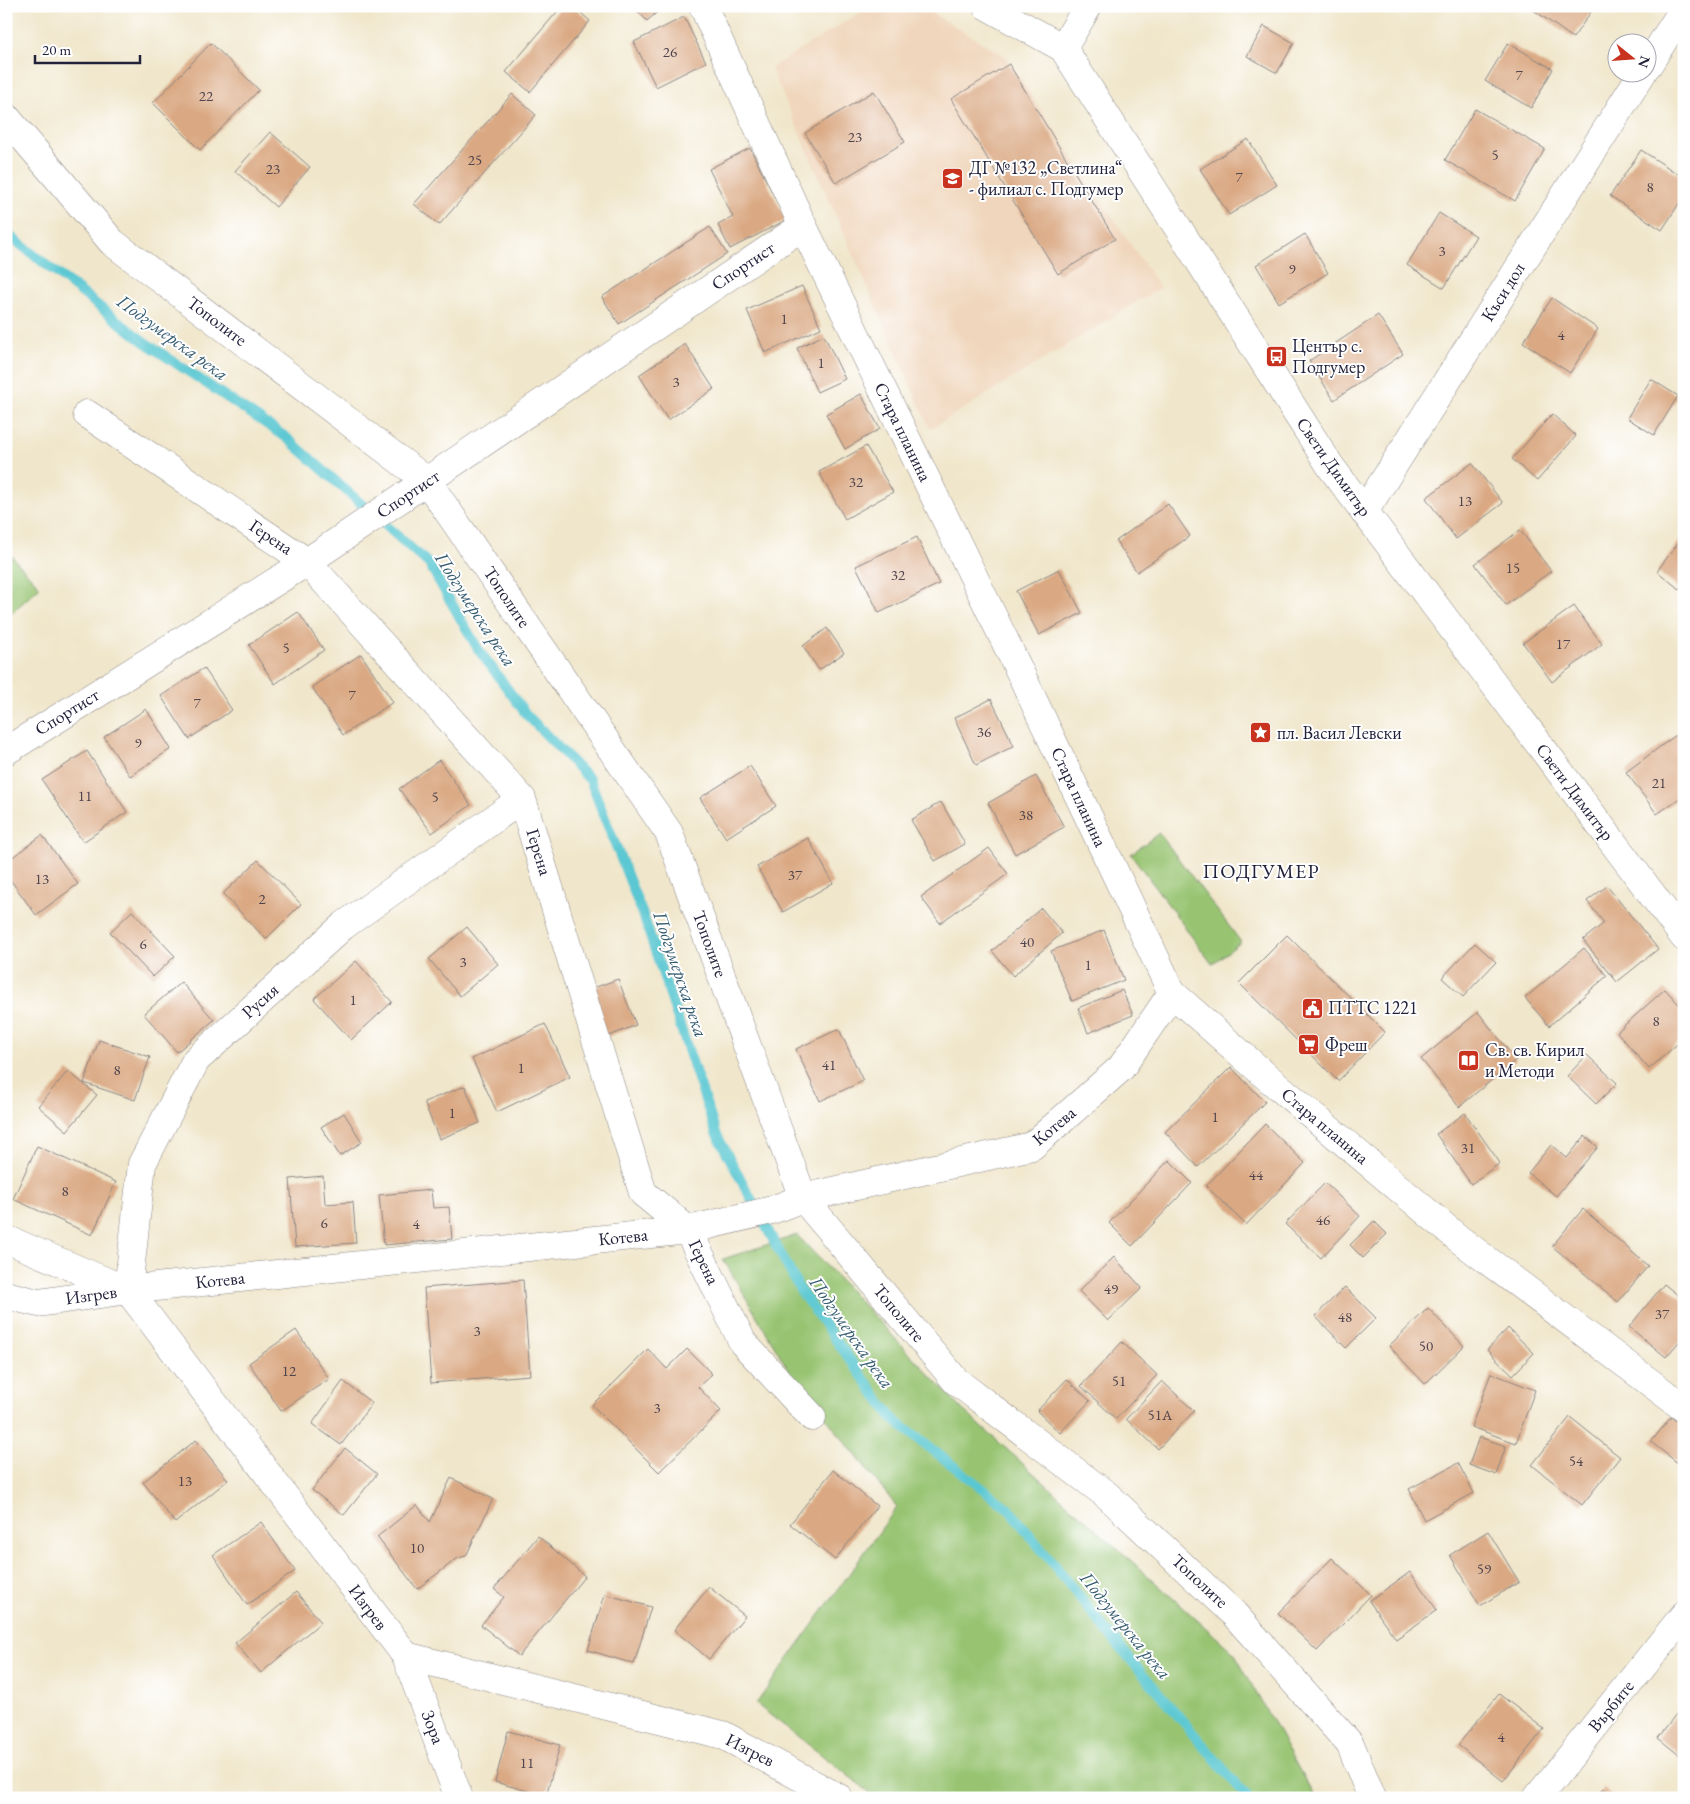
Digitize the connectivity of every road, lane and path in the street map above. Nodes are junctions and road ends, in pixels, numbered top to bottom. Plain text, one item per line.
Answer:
1 (703, 6) edge
2 (987, 6) edge
3 (1088, 6) edge
4 (1684, 8) edge
5 (1063, 48) junction
6 (1658, 49) edge
7 (1637, 82) edge
8 (6, 117) edge
9 (803, 226) junction
10 (87, 414) dead end
11 (427, 481) junction
12 (1364, 512) junction
13 (307, 562) junction
14 (6, 751) edge
15 (522, 799) junction
16 (1684, 937) edge
17 (1172, 993) junction
18 (803, 1198) junction
19 (688, 1230) junction
20 (6, 1239) edge
21 (128, 1290) junction
22 (6, 1294) edge
23 (1684, 1408) edge
24 (812, 1417) dead end
25 (1684, 1615) edge
26 (406, 1656) junction
27 (459, 1798) edge
28 (839, 1798) edge
29 (1372, 1798) edge
30 (1537, 1798) edge

1 - 9 street, Стара планина
2 - 5 street, Свети Димитър
3 - 5 street
4 - 6 street
5 - 12 street, Свети Димитър
7 - 12 street, Къси дол
8 - 11 street, Тополите
9 - 11 street, Спортист
9 - 17 street, Стара планина
10 - 13 street, Герена
11 - 13 street, Спортист
11 - 18 street, Тополите
12 - 16 street, Свети Димитър
13 - 14 street, Спортист
13 - 15 street, Герена
15 - 19 street, Герена
15 - 21 street, Русия
17 - 18 street, Котева
17 - 23 street, Стара планина
18 - 19 street, Котева
18 - 29 street, Тополите
19 - 21 street, Котева
19 - 24 street, Герена
20 - 21 street, Котева
21 - 22 street, Изгрев
21 - 26 street, Изгрев
25 - 30 street, Върбите
26 - 27 street, Зора
26 - 28 street, Изгрев

